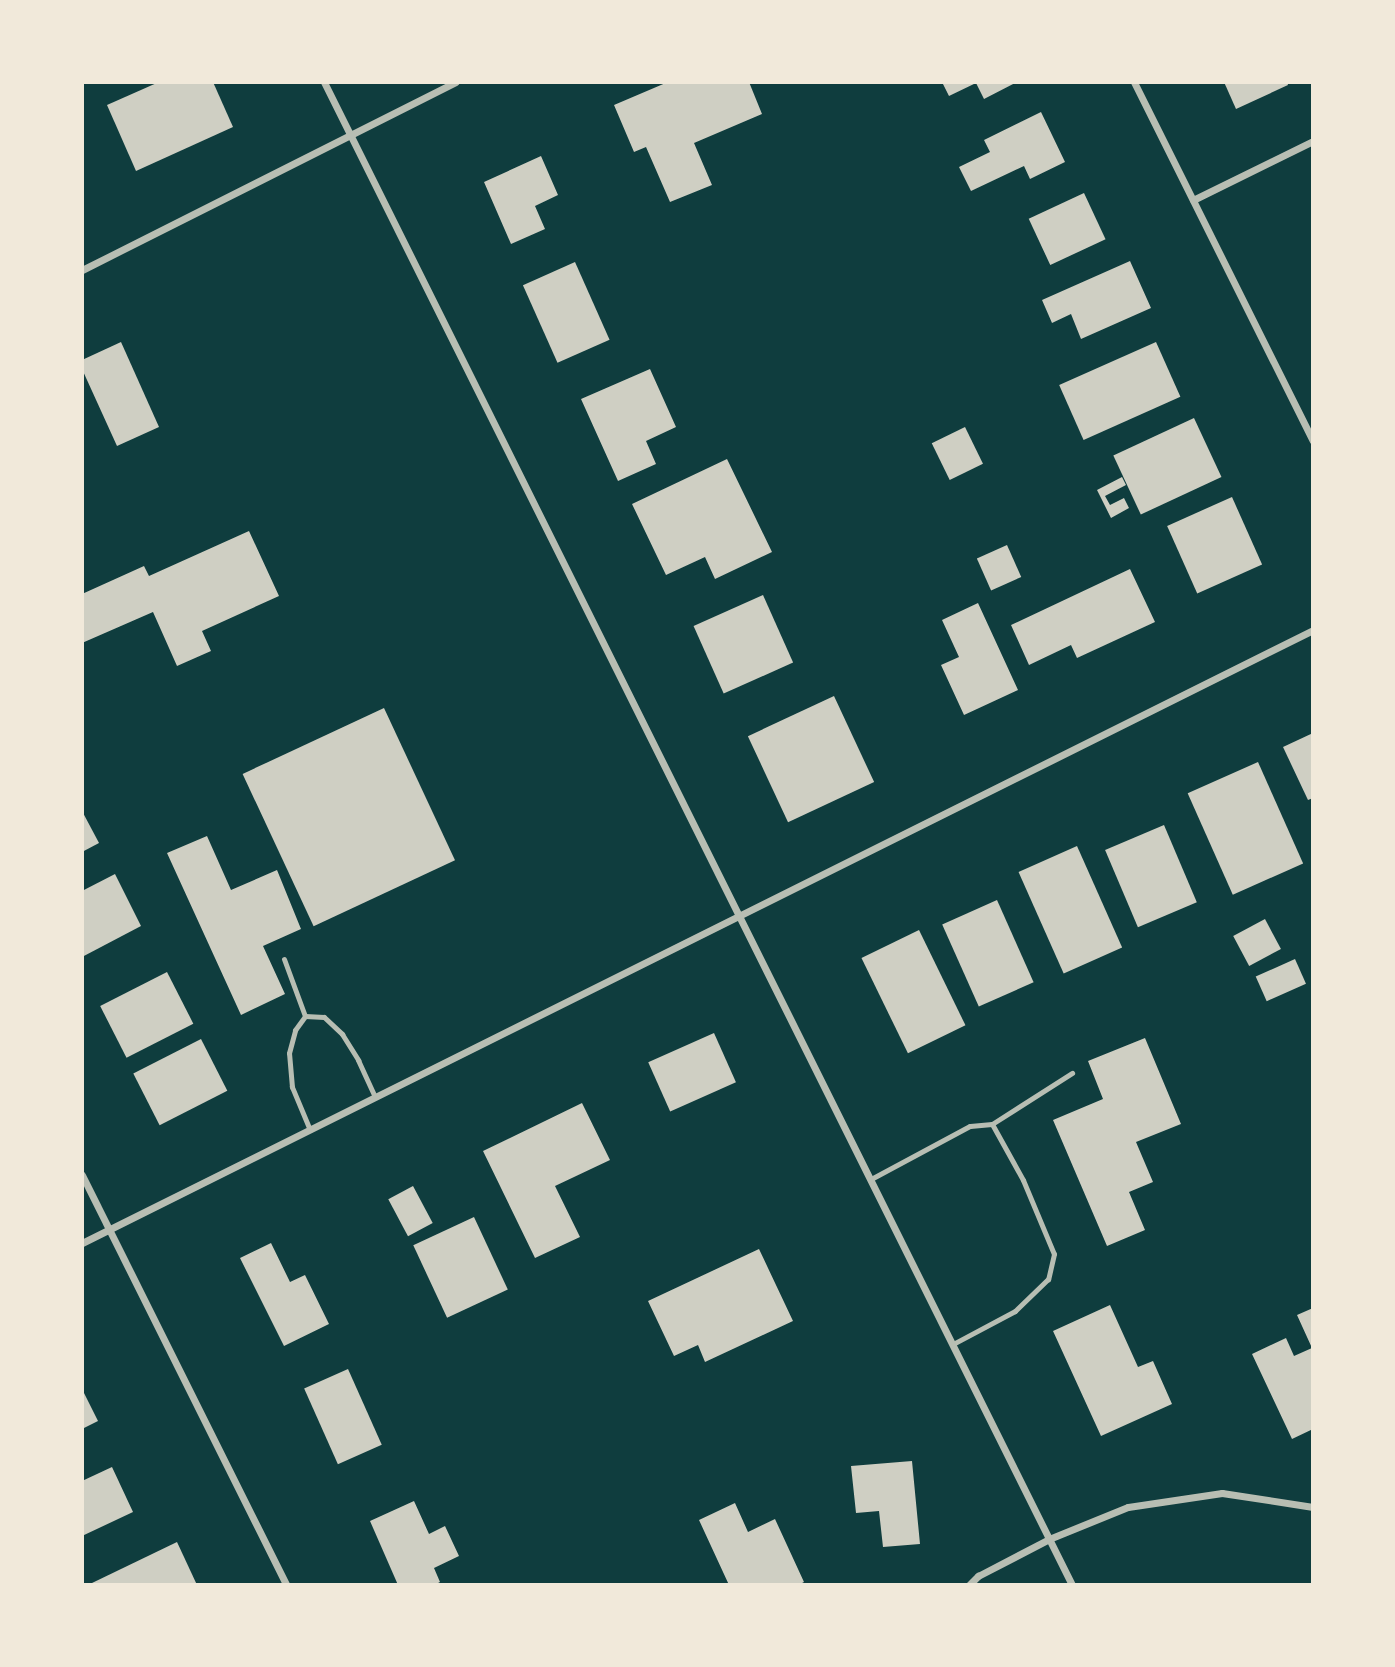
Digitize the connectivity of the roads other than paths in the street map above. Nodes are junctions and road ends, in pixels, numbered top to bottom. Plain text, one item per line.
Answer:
1 (324, 82) edge
2 (455, 82) edge
3 (1134, 82) edge
4 (350, 135) junction
5 (1313, 141) edge
6 (1193, 200) junction
7 (82, 270) edge
8 (1313, 441) edge
9 (1313, 629) edge
10 (740, 915) junction
11 (284, 959) dead end
12 (305, 1016) junction
13 (1072, 1073) dead end
14 (375, 1097) junction
15 (992, 1124) junction
16 (310, 1130) junction
17 (82, 1175) edge
18 (871, 1179) junction
19 (109, 1230) junction
20 (82, 1243) edge
21 (953, 1344) junction
22 (1313, 1507) edge
23 (1049, 1539) junction
24 (286, 1585) edge
25 (969, 1585) edge
26 (1072, 1585) edge

1 - 4 street
2 - 4 street
3 - 6 street
4 - 7 street
4 - 10 street
5 - 6 street
6 - 8 street
9 - 10 street
10 - 14 street
10 - 18 street
11 - 12 lane
12 - 14 lane
12 - 16 lane
13 - 15 lane
14 - 16 street
15 - 18 lane
15 - 21 lane
16 - 19 street
17 - 19 street
18 - 21 street
19 - 20 street
19 - 24 street
21 - 23 street
22 - 23 street
23 - 25 street
23 - 26 street

